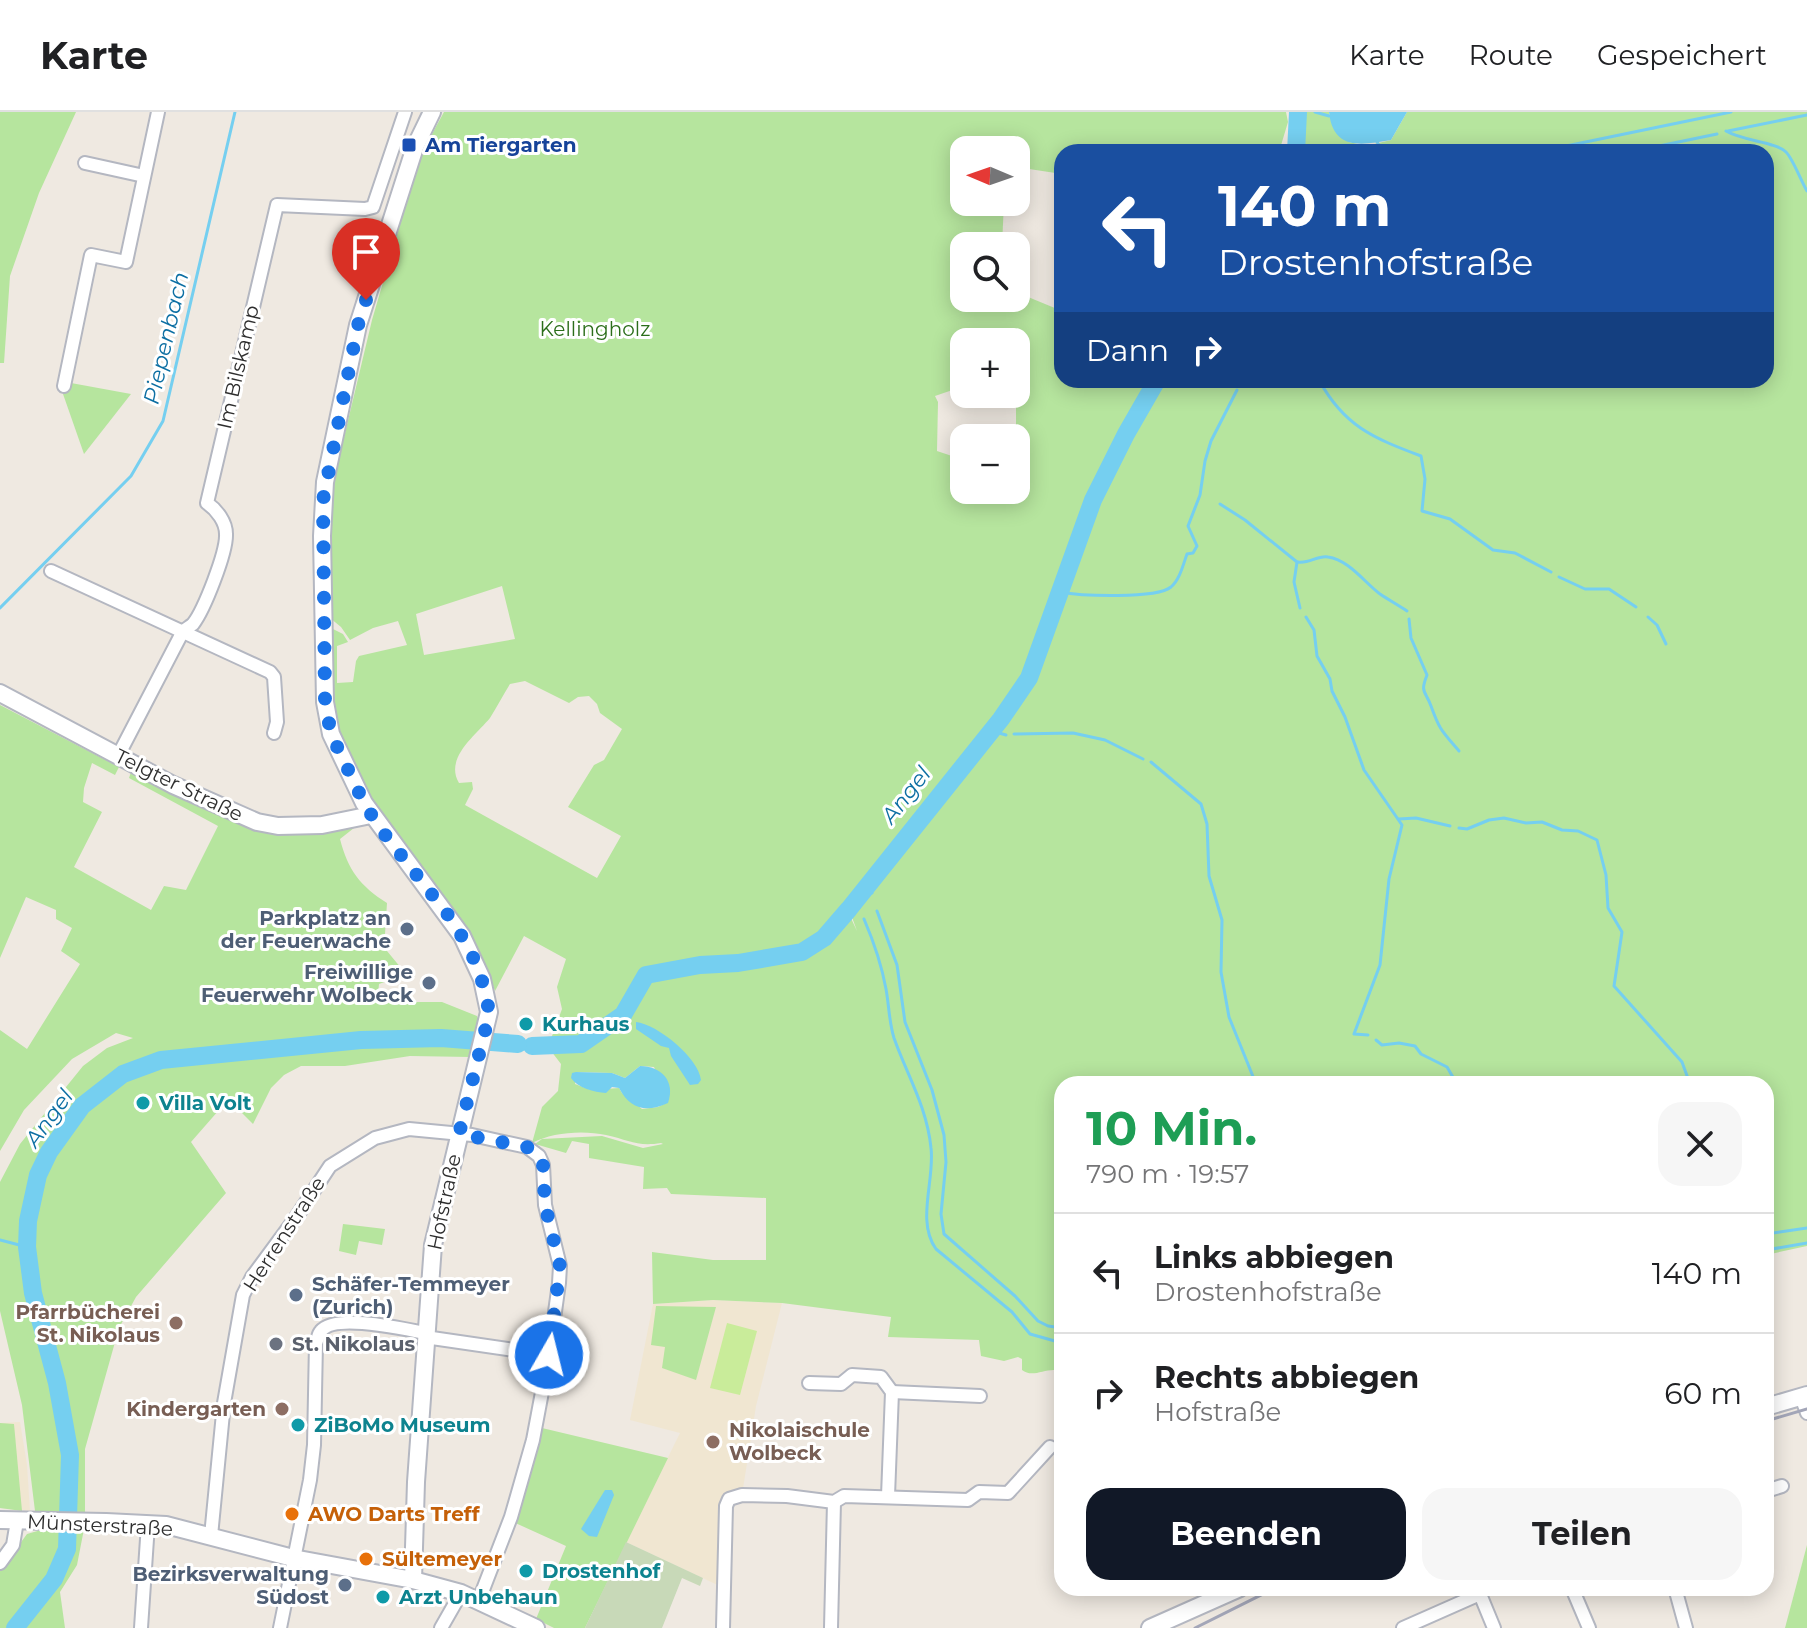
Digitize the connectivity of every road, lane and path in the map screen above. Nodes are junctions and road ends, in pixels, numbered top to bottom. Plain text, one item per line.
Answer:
1 (158, 112) edge
2 (405, 112) edge
3 (432, 112) edge
4 (85, 163) dead end
5 (144, 176) junction
6 (382, 187) junction
7 (394, 209) junction
8 (64, 386) dead end
9 (51, 571) dead end
10 (183, 631) junction
11 (0, 693) edge
12 (274, 733) dead end
13 (118, 756) junction
14 (371, 815) junction
15 (459, 1134) junction
16 (425, 1335) junction
17 (549, 1355) junction
18 (809, 1383) dead end
19 (892, 1392) junction
20 (980, 1396) dead end
21 (1805, 1402) edge
22 (1774, 1406) edge
23 (1050, 1447) dead end
24 (1782, 1486) dead end
25 (1774, 1488) edge
26 (888, 1496) junction
27 (834, 1502) junction
28 (8, 1521) edge
29 (148, 1524) junction
30 (211, 1536) junction
31 (293, 1558) junction
32 (0, 1563) edge
33 (413, 1580) junction
34 (461, 1593) junction
35 (1222, 1596) edge
36 (1469, 1596) edge
37 (1481, 1596) edge
38 (1575, 1596) edge
39 (1677, 1596) edge
40 (479, 1600) junction
41 (141, 1628) edge
42 (280, 1628) edge
43 (441, 1628) edge
44 (536, 1628) edge
45 (723, 1628) edge
46 (831, 1628) edge
47 (1150, 1628) edge
48 (1403, 1628) edge
49 (1494, 1628) edge
50 (1589, 1628) edge
51 (1686, 1628) edge

1 - 5 street
2 - 6 street
3 - 7 street, Hofstraße
4 - 5 street
5 - 8 street
6 - 7 street
6 - 10 street, Im Bilskamp
7 - 14 street, Hofstraße
9 - 10 street
10 - 12 street
10 - 13 street, Im Bilskamp
11 - 13 street, Telgter Straße
13 - 14 street, Telgter Straße
14 - 15 street, Hofstraße
15 - 16 street, Hofstraße
15 - 17 street, Herrenstraße
15 - 30 street, Herrenstraße
16 - 17 street
16 - 31 street
16 - 33 street, Hofstraße
17 - 40 street, Herrenstraße
18 - 19 street
19 - 20 street
19 - 26 street
21 - 22 street
23 - 26 street
24 - 25 street
26 - 27 street
27 - 45 street
27 - 46 street
28 - 29 street, Münsterstraße
28 - 32 street
29 - 30 street, Münsterstraße
29 - 41 street
30 - 31 street, Münsterstraße
31 - 33 street, Münsterstraße
31 - 42 street
33 - 34 street, Münsterstraße
34 - 40 street, Münsterstraße
34 - 43 street
35 - 47 street
36 - 48 street
37 - 49 street
38 - 50 street
39 - 51 street
40 - 44 street, Münsterstraße

